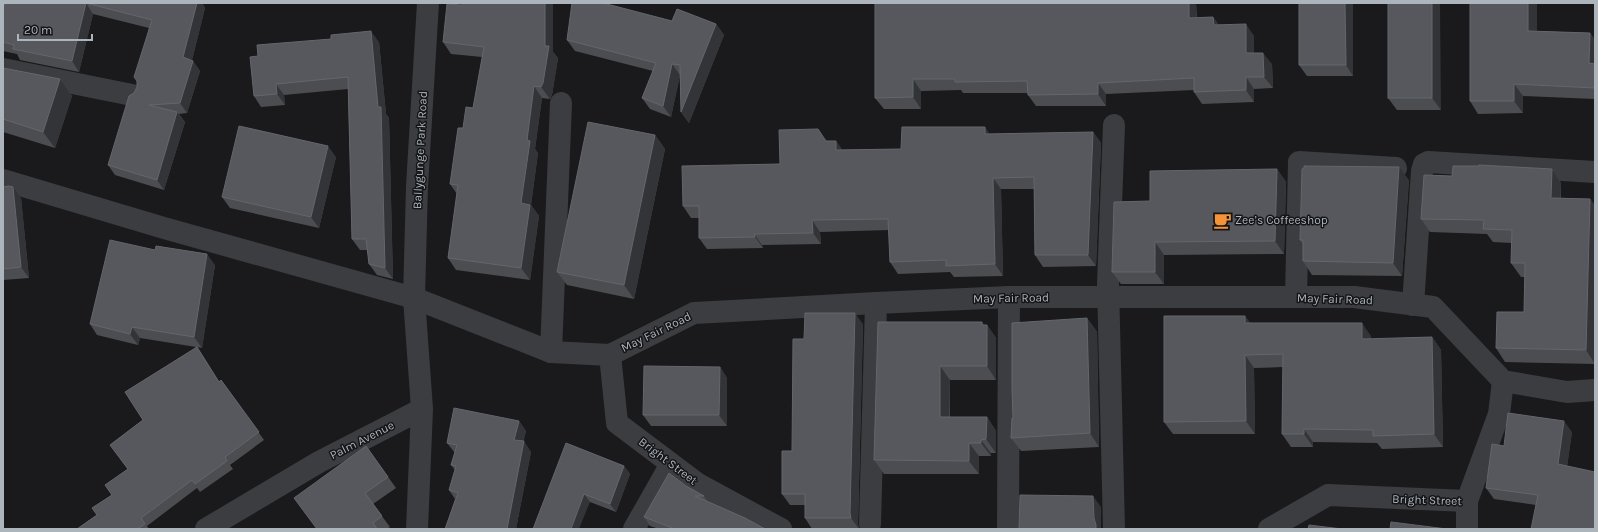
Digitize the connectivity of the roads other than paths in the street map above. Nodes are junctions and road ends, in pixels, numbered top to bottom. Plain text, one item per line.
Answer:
1 (428, 3) edge
2 (3, 69) edge
3 (132, 95) edge
4 (561, 103) dead end
5 (1114, 125) dead end
6 (1396, 168) edge
7 (1595, 172) edge
8 (3, 180) edge
9 (1009, 297) junction
10 (1108, 297) junction
11 (1296, 297) junction
12 (414, 298) junction
13 (876, 303) junction
14 (1413, 305) junction
15 (551, 352) junction
16 (610, 355) junction
17 (1503, 381) junction
18 (1595, 390) edge
19 (422, 409) junction
20 (671, 464) junction
21 (1467, 501) junction
22 (870, 524) dead end
23 (206, 529) edge
24 (417, 529) edge
25 (634, 529) edge
26 (781, 529) edge
27 (1008, 529) edge
28 (1114, 529) edge
29 (1269, 529) edge
30 (1467, 529) edge

1 - 12 street, Ballygunge Park Road
2 - 3 street
4 - 15 street
5 - 10 street
6 - 11 street
7 - 14 street
8 - 12 street, May Fair Road
9 - 10 street, May Fair Road
9 - 13 street, May Fair Road
9 - 27 street
10 - 11 street, May Fair Road
10 - 28 street
11 - 14 street, May Fair Road
12 - 15 street, May Fair Road
12 - 19 street
13 - 16 street, May Fair Road
13 - 22 street
14 - 17 street, May Fair Road
15 - 16 street, May Fair Road
16 - 20 street, Bright Street
17 - 18 street
17 - 21 street, Bright Street
19 - 23 street, Palm Avenue
19 - 24 street
20 - 25 street
20 - 26 street, Bright Street
21 - 29 street, Bright Street
21 - 30 street

